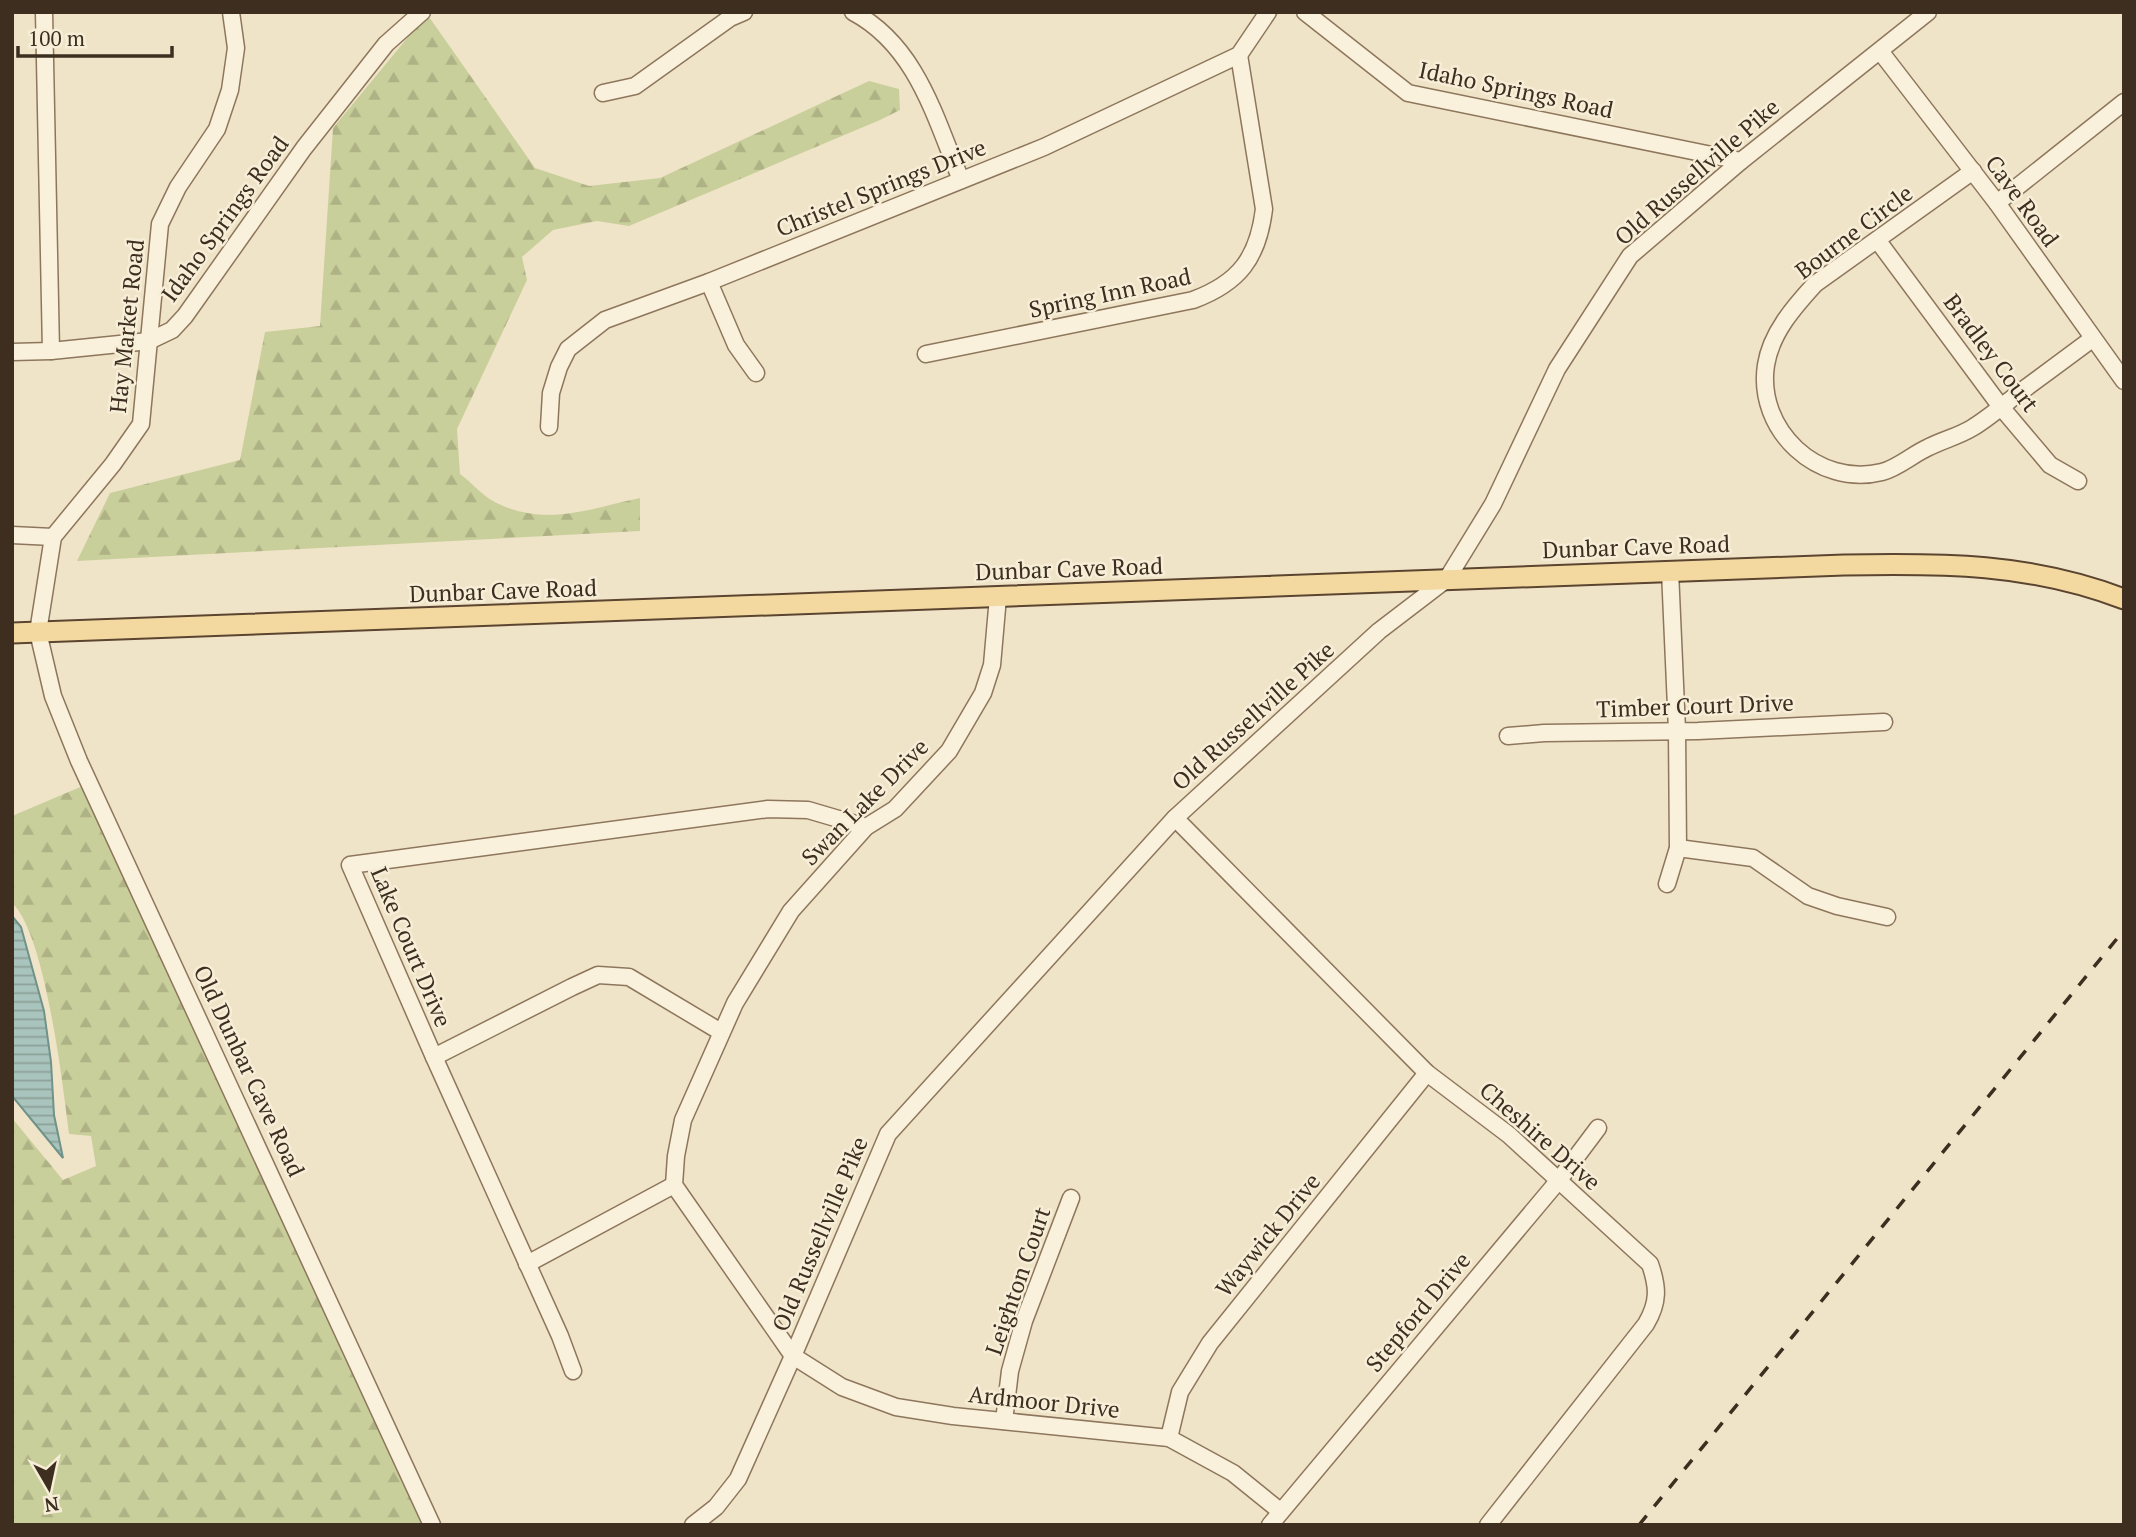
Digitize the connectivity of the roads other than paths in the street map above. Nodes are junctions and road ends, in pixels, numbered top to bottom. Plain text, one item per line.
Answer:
1 (44, 12) edge
2 (231, 12) edge
3 (422, 12) edge
4 (744, 12) edge
5 (853, 12) edge
6 (1268, 12) edge
7 (1305, 12) edge
8 (1928, 12) edge
9 (1880, 51) junction
10 (1239, 55) junction
11 (603, 93) dead end
12 (2124, 102) edge
13 (1741, 161) junction
14 (1973, 171) junction
15 (961, 180) junction
16 (1997, 203) junction
17 (1878, 241) junction
18 (709, 282) junction
19 (2092, 339) junction
20 (149, 341) junction
21 (51, 351) junction
22 (12, 352) edge
23 (926, 354) dead end
24 (756, 373) dead end
25 (2124, 381) edge
26 (2001, 407) junction
27 (549, 427) dead end
28 (2078, 481) dead end
29 (12, 535) edge
30 (53, 537) junction
31 (1670, 571) junction
32 (1447, 579) junction
33 (998, 597) junction
34 (2124, 599) edge
35 (38, 632) junction
36 (12, 633) edge
37 (1884, 722) dead end
38 (1677, 730) junction
39 (1508, 736) dead end
40 (1175, 818) junction
41 (866, 827) junction
42 (1678, 848) junction
43 (1667, 884) dead end
44 (1887, 917) dead end
45 (721, 1032) junction
46 (434, 1057) junction
47 (1427, 1073) junction
48 (1598, 1128) dead end
49 (1559, 1180) junction
50 (674, 1185) junction
51 (1071, 1198) dead end
52 (527, 1264) junction
53 (793, 1356) junction
54 (573, 1371) dead end
55 (1004, 1421) junction
56 (1169, 1438) junction
57 (1280, 1511) junction
58 (432, 1525) edge
59 (693, 1525) edge
60 (1270, 1525) edge
61 (1488, 1525) edge

1 - 21 street
2 - 20 street, Hay Market Road
3 - 20 street, Idaho Springs Road
4 - 11 street
5 - 15 street
6 - 10 street
7 - 13 street, Idaho Springs Road
8 - 9 street, Old Russellville Pike
9 - 13 street, Old Russellville Pike
9 - 14 street, Cave Road
10 - 15 street, Christel Springs Drive
10 - 23 street, Spring Inn Road
12 - 16 street
13 - 32 street, Old Russellville Pike
14 - 16 street, Cave Road
14 - 17 street, Bourne Circle
15 - 18 street, Christel Springs Drive
16 - 19 street, Cave Road
17 - 26 street, Bradley Court
17 - 26 street, Bourne Circle
18 - 24 street
18 - 27 street, Christel Springs Drive
19 - 25 street, Cave Road
19 - 26 street, Bourne Circle
20 - 21 street, Idaho Springs Road
20 - 30 street, Hay Market Road
21 - 22 street, Idaho Springs Road
26 - 28 street, Bradley Court
29 - 30 street
30 - 35 street
31 - 32 main road, Dunbar Cave Road
31 - 34 main road, Dunbar Cave Road
31 - 38 street
32 - 33 main road, Dunbar Cave Road
32 - 40 street, Old Russellville Pike
33 - 35 main road, Dunbar Cave Road
33 - 41 street, Swan Lake Drive
35 - 36 main road, Dunbar Cave Road
35 - 58 street, Old Dunbar Cave Road
37 - 38 street, Timber Court Drive
38 - 39 street, Timber Court Drive
38 - 42 street
40 - 47 street, Cheshire Drive
40 - 53 street, Old Russellville Pike
41 - 45 street, Swan Lake Drive
41 - 46 street, Lake Court Drive
42 - 43 street
42 - 44 street
45 - 46 street
45 - 50 street, Swan Lake Drive
46 - 52 street, Lake Court Drive
47 - 49 street, Cheshire Drive
47 - 56 street, Waywick Drive
48 - 49 street, Stepford Drive
49 - 57 street, Stepford Drive
49 - 61 street, Cheshire Drive
50 - 52 street
50 - 53 street
51 - 55 street, Leighton Court
52 - 54 street, Lake Court Drive
53 - 55 street, Ardmoor Drive
53 - 59 street, Old Russellville Pike
55 - 56 street, Ardmoor Drive
56 - 57 street, Ardmoor Drive
57 - 60 street, Stepford Drive

